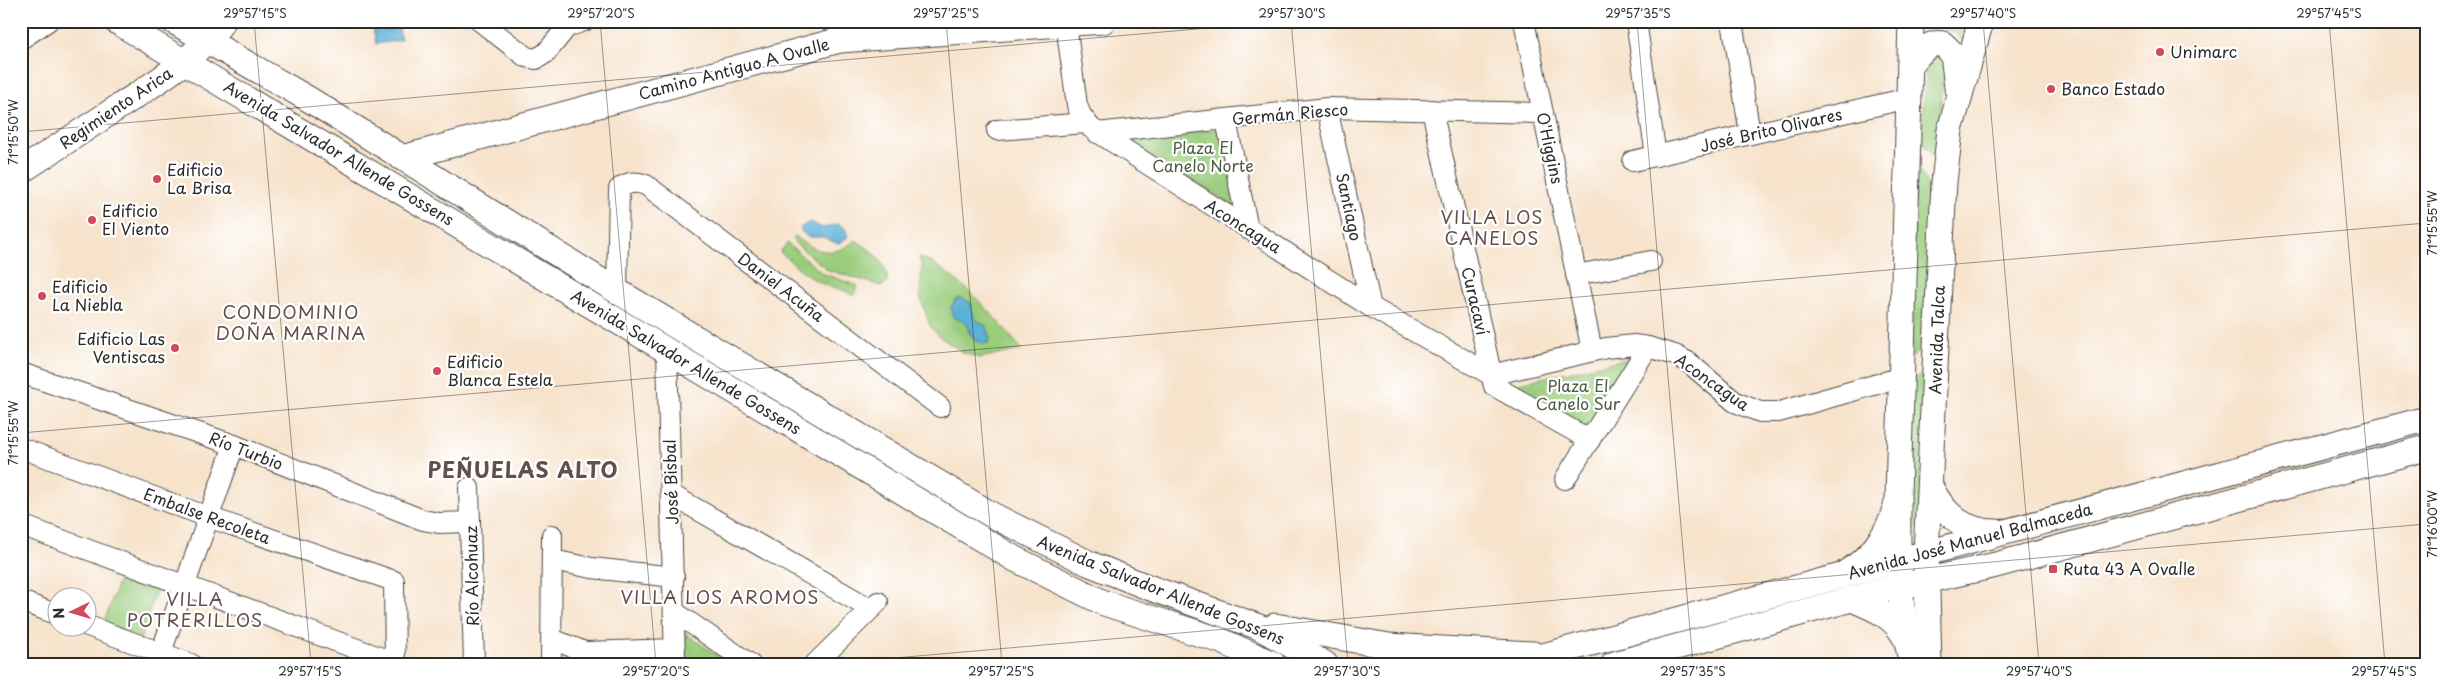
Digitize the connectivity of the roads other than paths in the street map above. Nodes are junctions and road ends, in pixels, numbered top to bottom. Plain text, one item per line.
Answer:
1 (48, 21) edge
2 (116, 21) edge
3 (173, 21) edge
4 (223, 21) edge
5 (480, 21) edge
6 (584, 21) edge
7 (1103, 21) edge
8 (1524, 21) edge
9 (1636, 21) edge
10 (1732, 21) edge
11 (1911, 21) edge
12 (1981, 21) edge
13 (1066, 24) junction
14 (840, 30) edge
15 (21, 39) edge
16 (209, 41) junction
17 (185, 61) junction
18 (1910, 65) junction
19 (1958, 97) junction
20 (1909, 98) junction
21 (1327, 108) junction
22 (1432, 110) junction
23 (1543, 113) junction
24 (1226, 120) junction
25 (1091, 128) junction
26 (997, 130) dead end
27 (1750, 134) junction
28 (1656, 156) junction
29 (402, 158) junction
30 (1633, 161) dead end
31 (21, 171) edge
32 (1248, 229) junction
33 (1651, 261) dead end
34 (1576, 275) junction
35 (617, 291) junction
36 (1371, 307) junction
37 (1648, 347) junction
38 (1937, 349) junction
39 (667, 351) junction
40 (1592, 352) junction
41 (21, 373) edge
42 (1491, 375) junction
43 (1902, 377) junction
44 (940, 406) dead end
45 (2426, 419) edge
46 (1590, 440) junction
47 (234, 445) junction
48 (21, 448) edge
49 (2426, 448) edge
50 (1565, 479) dead end
51 (1899, 483) junction
52 (470, 488) dead end
53 (1931, 488) junction
54 (672, 495) junction
55 (208, 517) junction
56 (470, 522) junction
57 (21, 525) edge
58 (2006, 532) junction
59 (552, 535) dead end
60 (1926, 554) junction
61 (552, 560) junction
62 (1900, 561) junction
63 (1961, 574) junction
64 (674, 577) junction
65 (1838, 577) junction
66 (1913, 585) junction
67 (184, 587) junction
68 (1852, 599) junction
69 (21, 601) edge
70 (48, 611) edge
71 (676, 613) junction
72 (1226, 614) junction
73 (1927, 621) junction
74 (98, 631) edge
75 (552, 639) junction
76 (1906, 639) junction
77 (1546, 655) junction
78 (676, 656) edge
79 (158, 659) edge
80 (191, 664) edge
81 (395, 664) edge
82 (474, 664) edge
83 (551, 664) edge
84 (750, 664) edge
85 (815, 664) edge
86 (1273, 664) edge
87 (1325, 664) edge
88 (1513, 664) edge
89 (1614, 664) edge
90 (1912, 664) edge
91 (1929, 664) edge

1 - 15 street
2 - 17 main road, Avenida Salvador Allende Gossens
3 - 16 main road, Avenida Salvador Allende Gossens
4 - 16 main road, Regimiento Arica
5 - 6 street
7 - 13 main road, Camino Antiguo A Ovalle
8 - 23 street, O'Higgins
9 - 28 street
10 - 27 street
11 - 18 main road, Avenida Talca
12 - 19 main road, Avenida Talca
13 - 14 main road, Camino Antiguo A Ovalle
13 - 25 street
14 - 29 main road, Camino Antiguo A Ovalle
16 - 17 main road, Regimiento Arica
16 - 29 main road, Avenida Salvador Allende Gossens
17 - 31 main road, Regimiento Arica
17 - 39 main road, Avenida Salvador Allende Gossens
18 - 19 main road
18 - 20 main road, Avenida Talca
19 - 38 main road, Avenida Talca
20 - 27 street, José Brito Olivares
20 - 43 main road, Avenida Talca
21 - 22 street, Germán Riesco
21 - 24 street, Germán Riesco
21 - 36 street, Santiago
22 - 23 street, Germán Riesco
22 - 42 street, Curacaví
23 - 34 street, O'Higgins
24 - 25 street, Germán Riesco
24 - 32 street
25 - 26 street, Germán Riesco
25 - 32 street, Aconcagua
27 - 28 street, José Brito Olivares
28 - 30 street, José Brito Olivares
29 - 35 main road, Avenida Salvador Allende Gossens
32 - 36 street, Aconcagua
33 - 34 street
34 - 40 street, O'Higgins
35 - 44 street, Daniel Acuña
35 - 72 main road, Avenida Salvador Allende Gossens
36 - 42 street, Aconcagua
37 - 40 street, Aconcagua
37 - 43 street, Aconcagua
37 - 46 street
38 - 43 main road
38 - 53 main road, Avenida Talca
39 - 54 street, José Bisbal
39 - 86 main road, Avenida Salvador Allende Gossens
40 - 42 street, Aconcagua
41 - 47 street, Río Turbio
42 - 46 street, Aconcagua
43 - 51 main road, Avenida Talca
45 - 58 main road, Avenida José Manuel Balmaceda
46 - 50 street
47 - 55 street
47 - 56 street, Río Turbio
48 - 55 street, Embalse Recoleta
49 - 63 main road, Avenida José Manuel Balmaceda
51 - 62 main road, Avenida Talca
51 - 65 main road
52 - 56 street, Río Alcohuaz
53 - 58 main road
53 - 60 main road, Avenida Talca
54 - 64 street, José Bisbal
54 - 85 street
55 - 67 street
55 - 81 street, Embalse Recoleta
56 - 82 street, Río Alcohuaz
57 - 67 street
58 - 60 main road, Avenida José Manuel Balmaceda
59 - 61 street
60 - 62 main road, Avenida José Manuel Balmaceda
60 - 66 main road, Avenida Talca
61 - 64 street
61 - 75 street
62 - 65 main road, Avenida José Manuel Balmaceda
62 - 66 main road, Avenida Talca
63 - 66 main road, Avenida José Manuel Balmaceda
63 - 73 main road
64 - 71 street, José Bisbal
65 - 77 main road, Avenida José Manuel Balmaceda
66 - 68 main road, Avenida José Manuel Balmaceda
66 - 73 main road, Avenida Talca
66 - 76 main road, Avenida Talca
67 - 79 street
67 - 81 street
68 - 76 main road
68 - 89 main road, Avenida José Manuel Balmaceda
69 - 70 street
71 - 78 street, José Bisbal
71 - 84 street
72 - 77 main road
72 - 87 main road, Avenida Salvador Allende Gossens
73 - 91 main road, Avenida Talca
74 - 79 street
75 - 78 street
75 - 83 street
76 - 90 main road, Avenida Talca
77 - 88 main road, Avenida José Manuel Balmaceda
79 - 80 street

